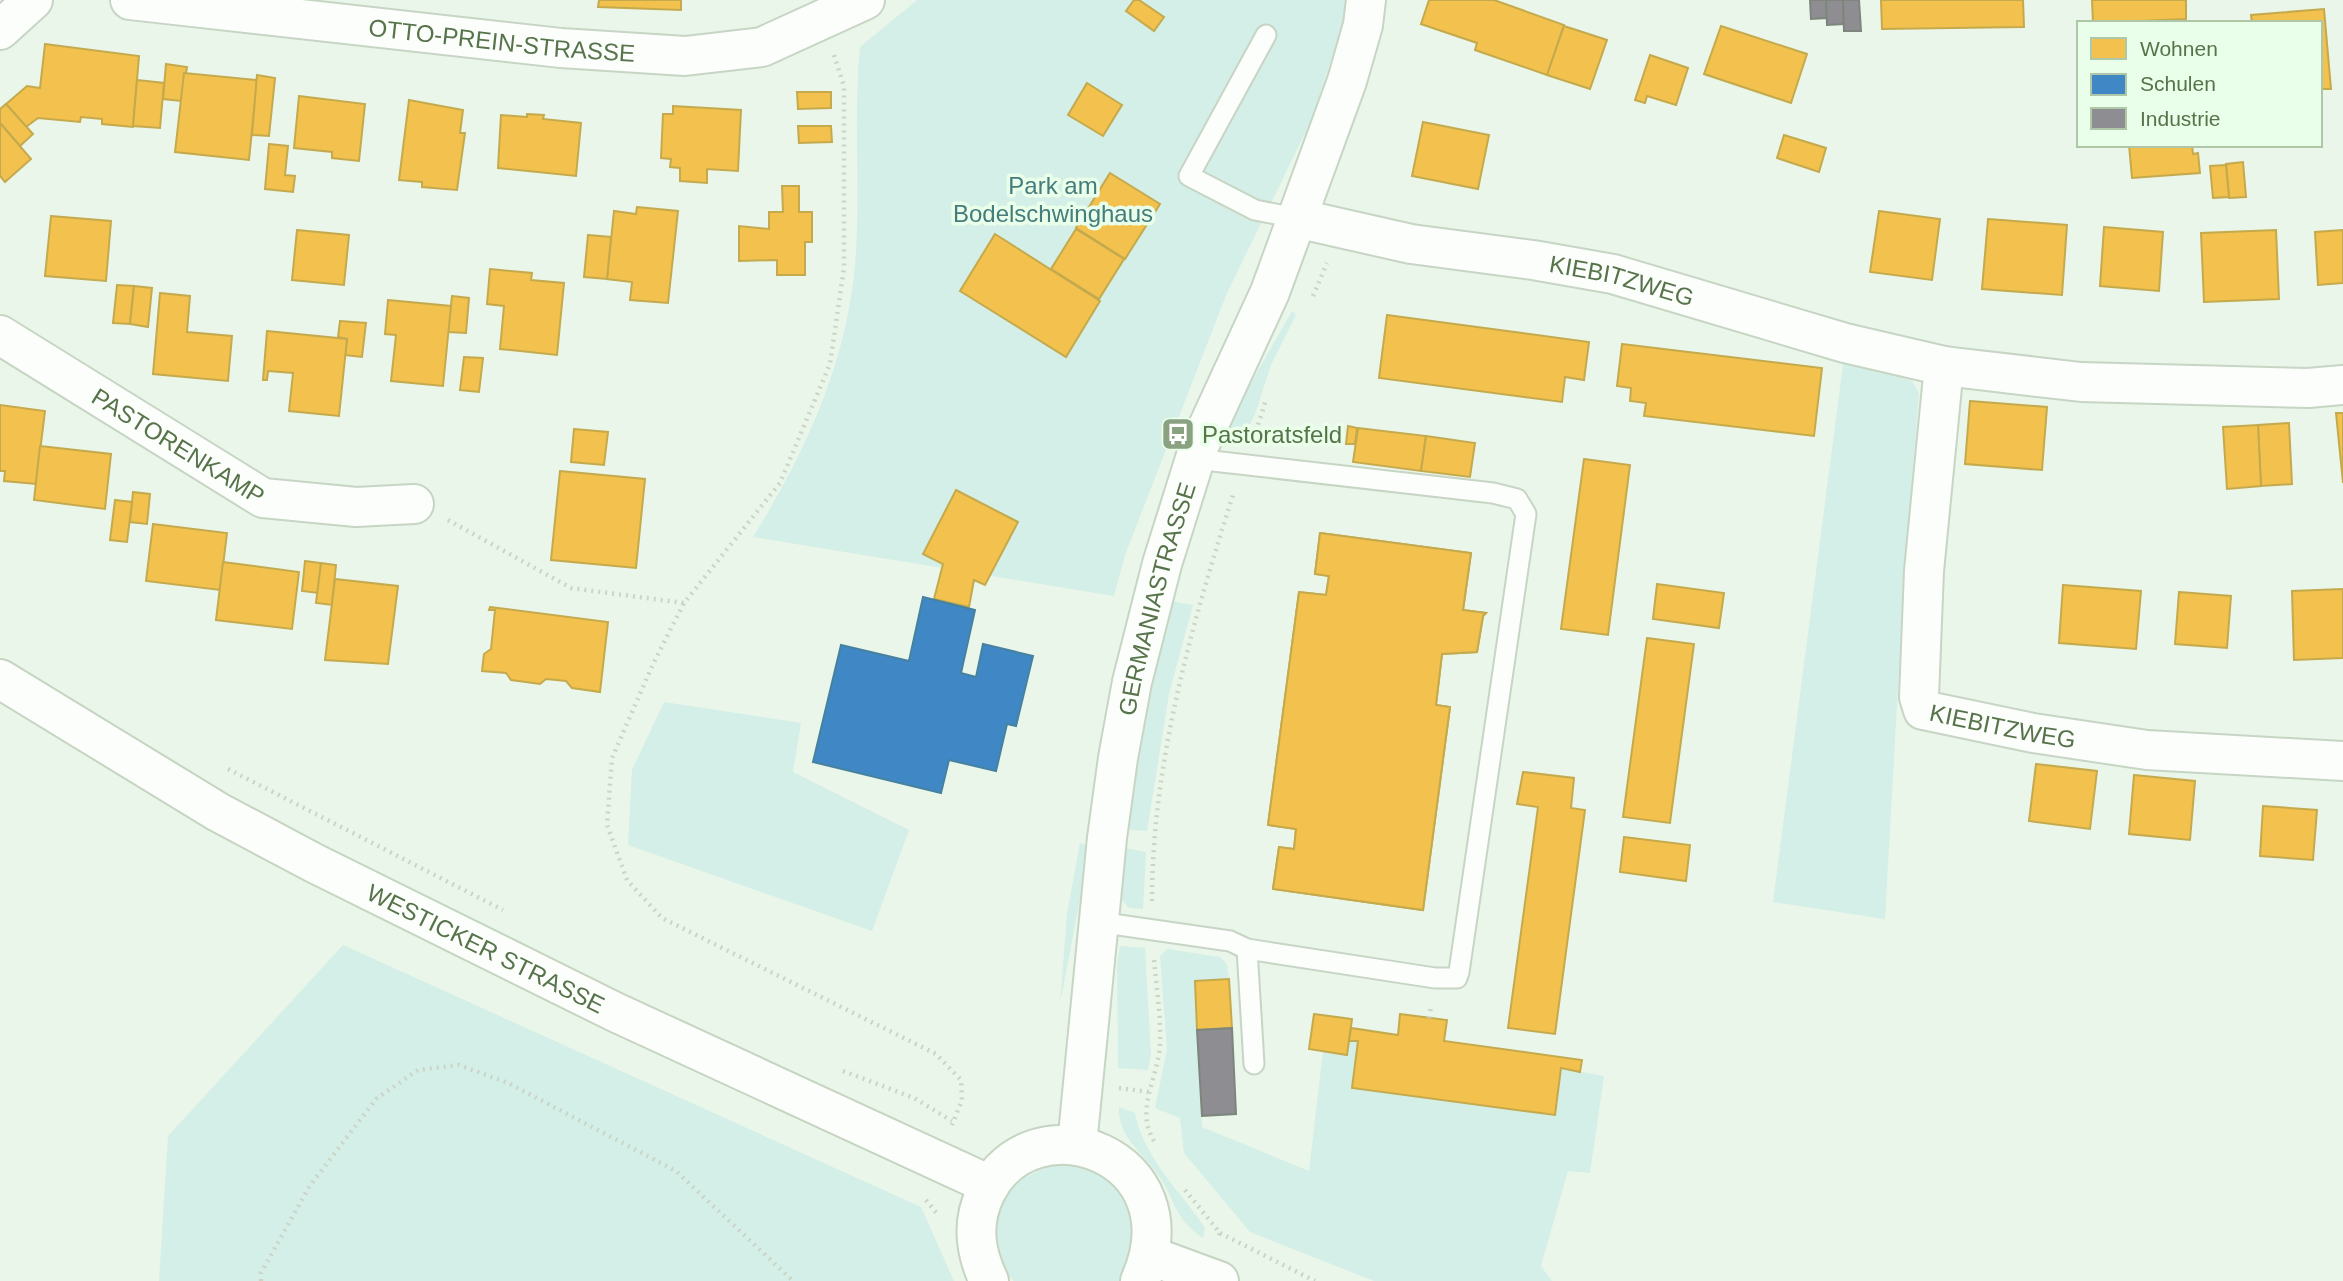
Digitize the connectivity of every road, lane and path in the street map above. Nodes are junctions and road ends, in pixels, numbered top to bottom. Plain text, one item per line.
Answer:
1 (33, 0) edge
2 (130, 0) edge
3 (865, 0) edge
4 (1366, 0) edge
5 (824, 20) junction
6 (0, 30) edge
7 (1266, 35) dead end
8 (1296, 218) junction
9 (1340, 229) junction
10 (1311, 299) dead end
11 (0, 335) edge
12 (1944, 366) junction
13 (2343, 385) edge
14 (1269, 391) dead end
15 (1195, 459) junction
16 (1245, 463) junction
17 (414, 504) joint
18 (684, 603) junction
19 (0, 680) edge
20 (2343, 761) edge
21 (225, 767) dead end
22 (508, 912) dead end
23 (1098, 922) junction
24 (1152, 931) junction
25 (1247, 949) junction
26 (1254, 1064) dead end
27 (836, 1069) dead end
28 (1118, 1088) dead end
29 (1149, 1092) junction
30 (954, 1122) junction
31 (1156, 1144) dead end
32 (1077, 1145) junction
33 (937, 1161) junction
34 (1180, 1183) dead end
35 (990, 1185) junction
36 (943, 1222) dead end
37 (1220, 1233) junction
38 (1146, 1269) edge
39 (1211, 1278) edge
40 (261, 1281) edge
41 (793, 1281) edge
42 (989, 1281) edge
43 (1315, 1281) edge

1 - 6 street
2 - 5 street, OTTO-PREIN-STRASSE
3 - 5 street, OTTO-PREIN-STRASSE
4 - 8 street, GERMANIASTRASSE
5 - 18 path
7 - 8 lane
8 - 9 street, KIEBITZWEG
8 - 15 street, GERMANIASTRASSE
9 - 10 path
9 - 12 street, KIEBITZWEG
11 - 17 street, PASTORENKAMP
12 - 13 street, KIEBITZWEG
12 - 20 street, KIEBITZWEG
14 - 16 path
15 - 16 lane
15 - 23 street, GERMANIASTRASSE
16 - 24 path
16 - 25 lane
17 - 18 path
18 - 30 path
19 - 33 street, WESTICKER STRASSE
21 - 22 path
23 - 24 lane
23 - 32 street, GERMANIASTRASSE
24 - 25 lane
24 - 29 path
25 - 26 lane
27 - 30 path
28 - 29 path
29 - 31 path
30 - 33 path
32 - 35 street
32 - 38 street
33 - 35 street, WESTICKER STRASSE
33 - 36 path
34 - 37 path
35 - 42 street
37 - 39 path
37 - 43 path
38 - 39 street
40 - 41 path

